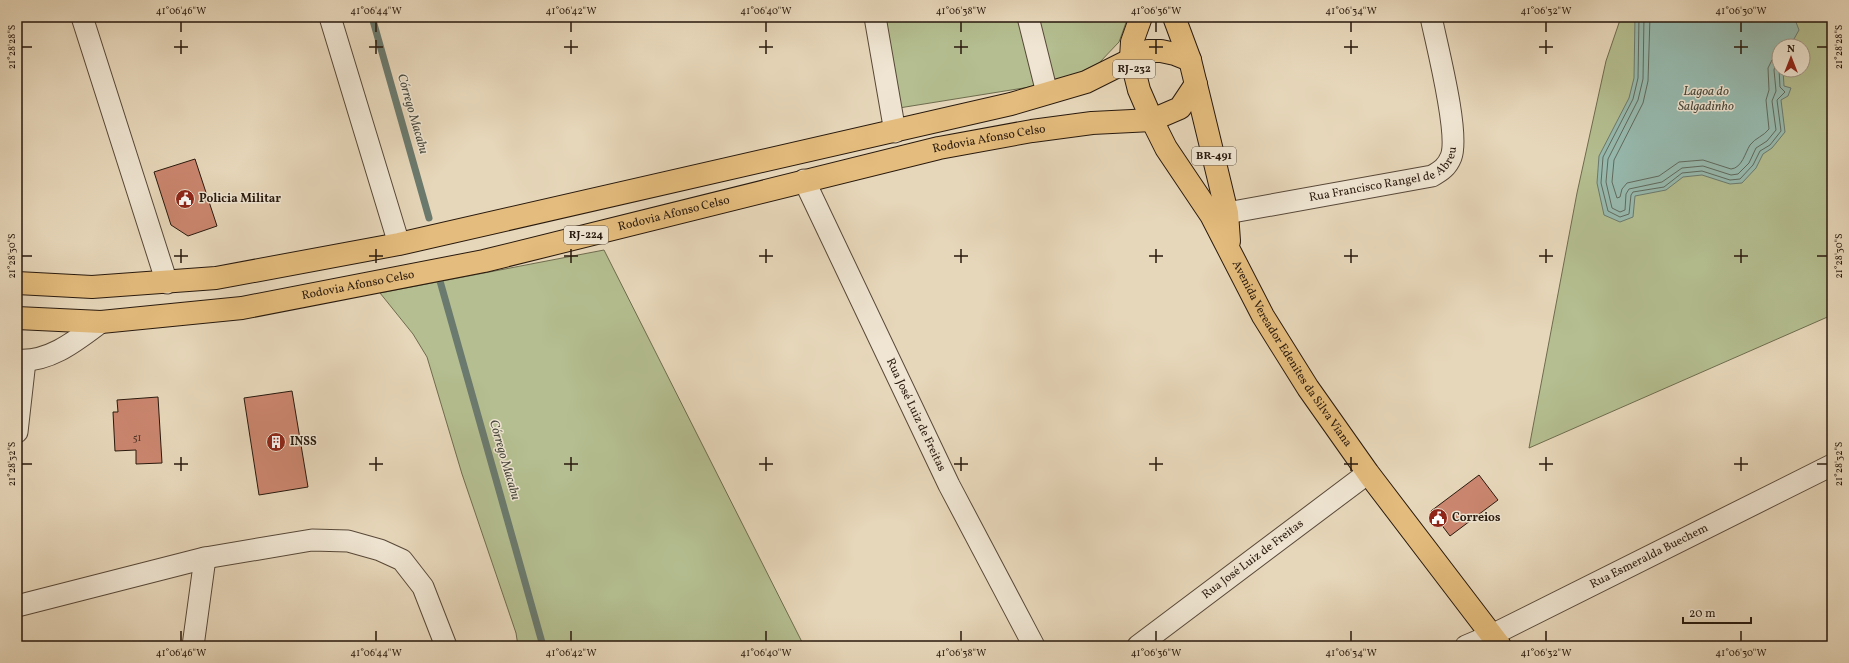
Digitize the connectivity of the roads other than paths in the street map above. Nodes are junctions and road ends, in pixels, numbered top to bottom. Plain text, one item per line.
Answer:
1 (82, 17) edge
2 (330, 17) edge
3 (875, 17) edge
4 (1028, 17) edge
5 (1141, 17) edge
6 (1174, 17) edge
7 (1431, 17) edge
8 (1131, 58) junction
9 (1190, 60) junction
10 (1196, 84) junction
11 (1047, 93) junction
12 (1152, 120) junction
13 (895, 132) junction
14 (804, 180) junction
15 (1227, 213) junction
16 (399, 244) junction
17 (1230, 252) junction
18 (17, 283) edge
19 (167, 283) junction
20 (17, 318) edge
21 (101, 322) junction
22 (21, 361) edge
23 (17, 432) edge
24 (1832, 465) edge
25 (1368, 473) junction
26 (205, 558) junction
27 (17, 606) edge
28 (1496, 640) edge
29 (194, 646) edge
30 (446, 646) edge
31 (1034, 646) edge
32 (1138, 646) edge
33 (1466, 646) edge

1 - 19 street
2 - 16 street
3 - 13 street
4 - 11 street
5 - 8 main road, Avenida Vereador Edenites da Silva Viana / RJ-232
6 - 9 main road, Avenida Vereador Edenites da Silva Viana
7 - 15 street, Rua Francisco Rangel de Abreu
8 - 9 main road
8 - 11 main road
8 - 12 main road, Avenida Vereador Edenites da Silva Viana / RJ-232
9 - 10 main road, Avenida Vereador Edenites da Silva Viana / BR-491
10 - 12 main road, Rodovia Afonso Celso / RJ-224
10 - 15 main road, Avenida Vereador Edenites da Silva Viana / BR-491
11 - 13 main road
12 - 14 main road, Rodovia Afonso Celso / RJ-224
12 - 17 main road, Avenida Vereador Edenites da Silva Viana / BR-491
13 - 16 main road
14 - 21 main road, Rodovia Afonso Celso / RJ-224
14 - 31 street, Rua José Luiz de Freitas
15 - 17 main road, Avenida Vereador Edenites da Silva Viana / BR-491
16 - 19 main road
17 - 25 main road, Avenida Vereador Edenites da Silva Viana / BR-491
18 - 19 main road
20 - 21 main road, Rodovia Afonso Celso / RJ-224
21 - 22 street
22 - 23 street
24 - 28 street, Rua Esmeralda Buechem
25 - 28 main road, Avenida Vereador Edenites da Silva Viana / BR-491
25 - 32 street, Rua José Luiz de Freitas
26 - 27 street
26 - 29 street
26 - 30 street
28 - 33 street, Rua Esmeralda Buechem

